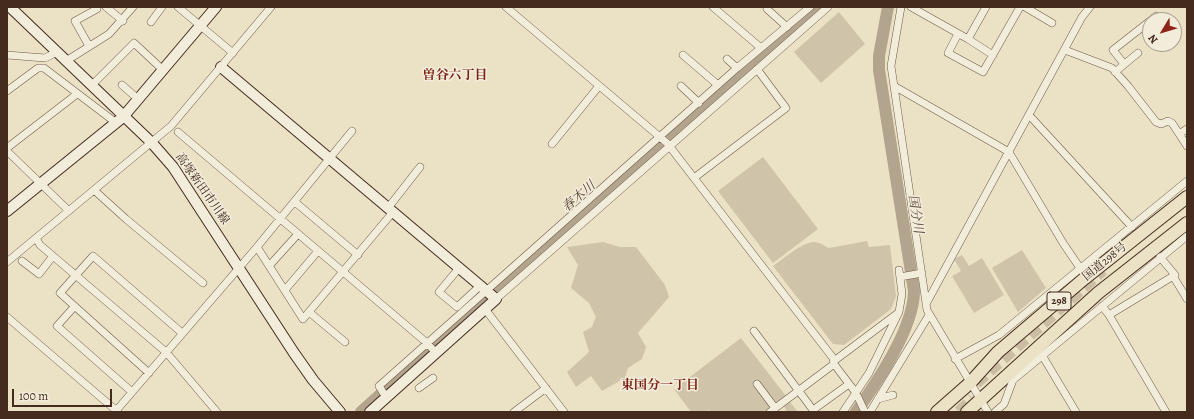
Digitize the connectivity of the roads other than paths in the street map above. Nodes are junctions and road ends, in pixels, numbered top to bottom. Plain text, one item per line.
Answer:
1 (10, 7) edge
2 (106, 7) edge
3 (133, 7) edge
4 (162, 7) edge
5 (178, 7) edge
6 (216, 7) edge
7 (271, 7) edge
8 (506, 7) edge
9 (712, 7) edge
10 (828, 7) edge
11 (901, 7) edge
12 (911, 7) edge
13 (986, 7) edge
14 (1020, 7) edge
15 (1025, 7) edge
16 (1090, 7) edge
17 (806, 8) edge
18 (97, 9) dead end
19 (767, 10) dead end
20 (123, 21) junction
21 (151, 22) dead end
22 (1052, 23) dead end
23 (200, 26) junction
24 (787, 27) junction
25 (1142, 27) edge
26 (958, 34) junction
27 (968, 39) junction
28 (88, 46) junction
29 (761, 48) junction
30 (1065, 50) junction
31 (57, 52) junction
32 (233, 53) junction
33 (1138, 53) dead end
34 (993, 54) junction
35 (7, 55) edge
36 (683, 55) dead end
37 (727, 59) dead end
38 (66, 61) junction
39 (1124, 64) junction
40 (221, 67) junction
41 (738, 68) junction
42 (757, 69) junction
43 (163, 70) junction
44 (1115, 72) junction
45 (92, 85) junction
46 (122, 85) dead end
47 (718, 85) junction
48 (599, 86) junction
49 (682, 86) dead end
50 (894, 86) junction
51 (7, 92) edge
52 (77, 94) junction
53 (138, 99) junction
54 (699, 102) junction
55 (1029, 115) junction
56 (119, 119) junction
57 (1187, 130) edge
58 (352, 131) dead end
59 (178, 132) dead end
60 (1179, 134) junction
61 (661, 137) junction
62 (152, 143) junction
63 (552, 144) dead end
64 (668, 145) junction
65 (1187, 146) edge
66 (7, 148) edge
67 (7, 151) edge
68 (1009, 152) junction
69 (329, 159) junction
70 (420, 167) dead end
71 (694, 178) junction
72 (1187, 181) edge
73 (40, 184) junction
74 (94, 190) junction
75 (1187, 197) edge
76 (294, 202) junction
77 (390, 210) junction
78 (7, 211) edge
79 (69, 211) junction
80 (280, 219) junction
81 (1160, 219) junction
82 (1138, 222) junction
83 (1187, 222) edge
84 (1132, 227) junction
85 (298, 234) junction
86 (1187, 236) edge
87 (36, 238) junction
88 (257, 247) junction
89 (318, 251) junction
90 (358, 255) junction
91 (53, 256) junction
92 (1160, 258) junction
93 (22, 261) dead end
94 (7, 262) edge
95 (269, 266) junction
96 (238, 267) junction
97 (459, 268) junction
98 (1080, 268) junction
99 (343, 272) junction
100 (921, 273) junction
101 (76, 275) junction
102 (1173, 276) junction
103 (203, 283) dead end
104 (285, 290) junction
105 (488, 293) junction
106 (1187, 299) edge
107 (926, 304) junction
108 (1102, 306) junction
109 (74, 307) junction
110 (485, 309) junction
111 (309, 312) junction
112 (899, 312) junction
113 (928, 315) junction
114 (1109, 315) junction
115 (7, 317) edge
116 (1022, 317) junction
117 (754, 331) dead end
118 (182, 333) junction
119 (1015, 338) junction
120 (1052, 340) junction
121 (345, 342) dead end
122 (428, 344) junction
123 (166, 352) junction
124 (435, 352) junction
125 (1042, 355) junction
126 (955, 359) junction
127 (834, 363) junction
128 (149, 373) junction
129 (433, 378) dead end
130 (970, 382) junction
131 (757, 384) dead end
132 (849, 384) junction
133 (419, 388) dead end
134 (546, 388) junction
135 (798, 391) junction
136 (132, 392) junction
137 (383, 394) junction
138 (857, 395) junction
139 (893, 395) dead end
140 (878, 399) junction
141 (981, 400) junction
142 (775, 409) edge
143 (116, 411) edge
144 (217, 412) edge
145 (340, 412) edge
146 (370, 412) edge
147 (514, 412) edge
148 (564, 412) edge
149 (784, 412) edge
150 (843, 412) edge
151 (865, 412) edge
152 (870, 412) edge
153 (938, 412) edge
154 (967, 412) tunnel mouth
155 (988, 412) edge
156 (995, 412) edge
157 (1076, 412) edge
158 (1166, 412) edge

1 - 31 street, 高塚新田市川線
2 - 20 street
3 - 20 street
4 - 21 street
5 - 23 street
6 - 23 street
7 - 32 street
8 - 48 street
9 - 29 street
10 - 42 street
11 - 50 street
12 - 26 street
13 - 27 street
14 - 34 street
15 - 22 street
16 - 30 street
17 - 24 street
18 - 28 street
19 - 24 street
20 - 28 street
23 - 32 street
23 - 43 street
24 - 29 street
25 - 39 street
26 - 27 street
26 - 34 street
27 - 34 street
28 - 38 street
29 - 41 street
30 - 44 street
30 - 55 street
31 - 35 street
31 - 38 street, 高塚新田市川線
32 - 40 street
33 - 39 street
36 - 47 street
37 - 41 street
38 - 45 street, 高塚新田市川線
39 - 44 street
40 - 62 street
40 - 69 street
41 - 47 street
42 - 64 street
42 - 71 street
43 - 45 street
43 - 53 street
44 - 60 street
45 - 56 street, 高塚新田市川線
46 - 53 street
47 - 54 street
48 - 61 street
48 - 63 street
49 - 54 street
50 - 68 street
50 - 100 street
51 - 52 street
52 - 56 street
52 - 66 street
53 - 56 street
54 - 61 street
55 - 68 street
55 - 84 street
56 - 62 street, 高塚新田市川線
56 - 73 street
57 - 60 street
58 - 69 street
59 - 80 street
60 - 65 street
61 - 64 street
61 - 105 street
62 - 74 street
62 - 96 street, 高塚新田市川線
64 - 71 street
64 - 105 street
67 - 73 street
68 - 98 street
68 - 107 street
69 - 76 street
69 - 77 street
70 - 77 street
71 - 127 street
72 - 82 street
73 - 78 street
73 - 79 street
74 - 79 street
74 - 103 street
75 - 81 highway, 国道298号 / 298
76 - 80 street
76 - 90 street
77 - 90 street
77 - 97 street
79 - 87 street
80 - 85 street
80 - 88 street
81 - 82 street
81 - 119 highway, 国道298号 / 298
82 - 84 street
83 - 120 highway, 国道298号 / 298
84 - 98 street
85 - 89 street
85 - 95 street
86 - 92 street
87 - 91 street
87 - 94 street
88 - 95 street
88 - 96 street
89 - 99 street
89 - 104 street
90 - 99 street
91 - 93 street
91 - 101 street
92 - 102 street
92 - 108 street
95 - 104 street
96 - 118 street
96 - 145 street, 高塚新田市川線
97 - 105 street
97 - 105 street
98 - 116 street
99 - 111 street
99 - 122 street
100 - 107 street
100 - 112 street
101 - 109 street
101 - 118 street
101 - 123 street
102 - 106 street
102 - 114 street
104 - 111 street
105 - 110 street
105 - 122 street
107 - 113 street
108 - 114 street
108 - 120 street
109 - 128 street
109 - 136 street
110 - 124 street
110 - 134 street
111 - 121 street
112 - 127 street
112 - 138 street
113 - 126 street
113 - 140 street
114 - 158 street
115 - 143 street
116 - 119 street
116 - 126 street
117 - 135 street
118 - 123 street
119 - 130 highway, 国道298号 / 298
120 - 125 street
120 - 141 highway, 国道298号 / 298
122 - 124 street
122 - 137 street
123 - 128 street
123 - 144 street
124 - 137 street
125 - 156 street
125 - 157 street
126 - 130 street
127 - 132 street
127 - 135 street
128 - 136 street
129 - 133 street
130 - 141 street
130 - 153 highway, 国道298号 / 298
131 - 142 street
132 - 135 street
132 - 138 street
134 - 147 street
134 - 148 street
135 - 142 street
136 - 143 street
137 - 146 street
138 - 150 street
138 - 151 street
139 - 140 street
140 - 152 street
141 - 154 highway, 国道298号 / 298
141 - 155 street
142 - 149 street

